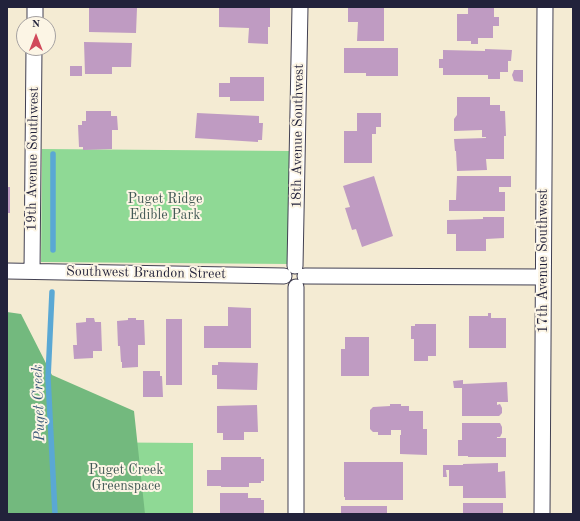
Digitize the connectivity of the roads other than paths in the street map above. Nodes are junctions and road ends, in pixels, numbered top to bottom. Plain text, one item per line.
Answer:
1 (300, 7) edge
2 (545, 7) edge
3 (34, 56) edge
4 (7, 270) edge
5 (32, 271) junction
6 (295, 272) junction
7 (543, 278) junction
8 (296, 514) edge
9 (542, 514) edge

1 - 6 street, 18th Avenue Southwest
2 - 7 street, 17th Avenue Southwest
3 - 5 street, 19th Avenue Southwest
4 - 5 street, Southwest Brandon Street
5 - 6 street, Southwest Brandon Street
6 - 7 street, Southwest Brandon Street
6 - 8 street
7 - 9 street, 17th Avenue Southwest

